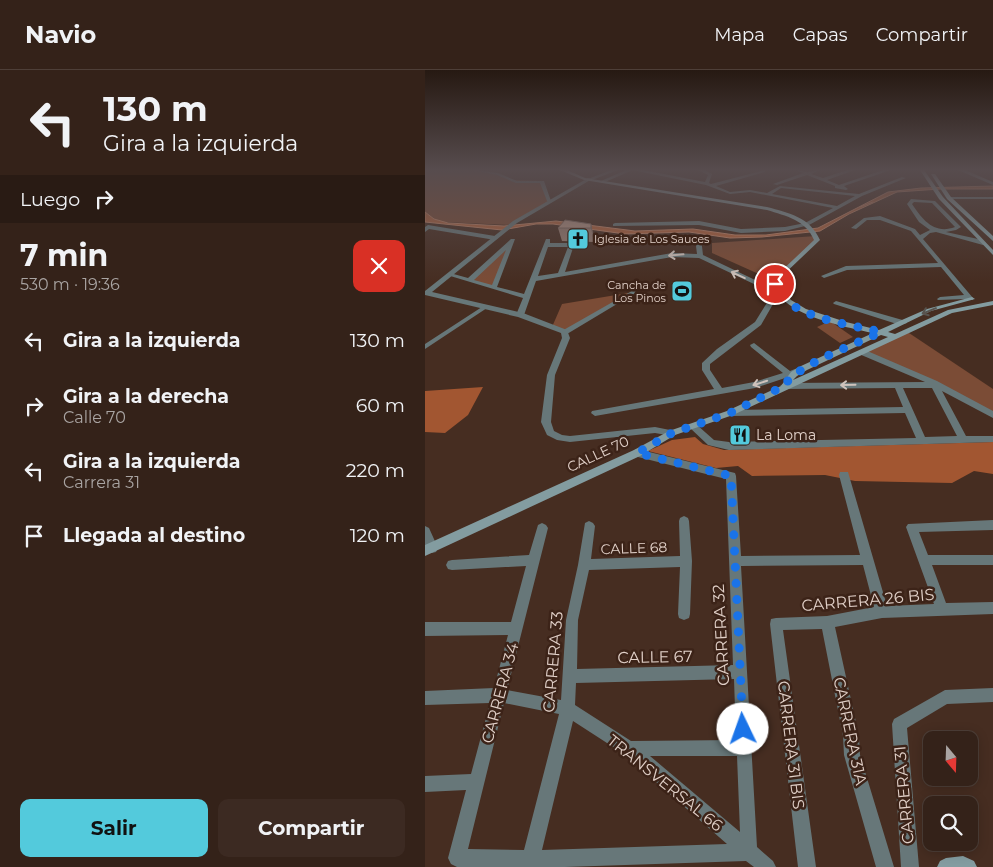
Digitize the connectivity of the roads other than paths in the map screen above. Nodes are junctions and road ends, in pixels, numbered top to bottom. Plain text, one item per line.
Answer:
1 (536, 207) edge
2 (752, 207) edge
3 (837, 207) edge
4 (911, 207) edge
5 (939, 207) edge
6 (950, 207) edge
7 (960, 207) edge
8 (948, 215) junction
9 (957, 215) junction
10 (615, 225) dead end
11 (808, 225) junction
12 (854, 228) dead end
13 (425, 230) edge
14 (940, 231) junction
15 (498, 236) junction
16 (698, 238) dead end
17 (921, 238) junction
18 (993, 239) edge
19 (983, 243) junction
20 (993, 253) edge
21 (700, 256) junction
22 (940, 265) junction
23 (561, 274) junction
24 (450, 275) junction
25 (824, 276) dead end
26 (534, 279) junction
27 (470, 280) junction
28 (494, 287) junction
29 (634, 292) dead end
30 (777, 292) junction
31 (426, 293) edge
32 (526, 297) junction
33 (969, 298) junction
34 (993, 298) edge
35 (940, 299) dead end
36 (836, 303) dead end
37 (993, 304) edge
38 (487, 306) junction
39 (521, 315) junction
40 (906, 321) junction
41 (917, 325) junction
42 (564, 332) junction
43 (881, 332) junction
44 (895, 336) junction
45 (754, 346) dead end
46 (425, 347) edge
47 (861, 352) junction
48 (800, 370) junction
49 (788, 373) junction
50 (897, 384) junction
51 (935, 384) junction
52 (784, 386) junction
53 (720, 392) junction
54 (909, 410) junction
55 (595, 413) dead end
56 (730, 413) junction
57 (993, 415) edge
58 (694, 427) junction
59 (672, 433) junction
60 (993, 439) edge
61 (963, 440) junction
62 (923, 441) junction
63 (637, 453) junction
64 (844, 475) dead end
65 (684, 521) dead end
66 (993, 525) edge
67 (589, 526) dead end
68 (542, 528) dead end
69 (425, 531) edge
70 (428, 550) edge
71 (535, 560) junction
72 (868, 560) junction
73 (923, 560) junction
74 (993, 560) edge
75 (686, 561) junction
76 (735, 561) junction
77 (452, 565) dead end
78 (584, 565) junction
79 (993, 608) edge
80 (942, 610) junction
81 (882, 612) junction
82 (685, 614) dead end
83 (827, 622) junction
84 (776, 624) joint
85 (517, 628) junction
86 (425, 629) edge
87 (740, 672) junction
88 (570, 676) junction
89 (499, 695) junction
90 (993, 695) edge
91 (425, 698) edge
92 (568, 709) junction
93 (743, 748) junction
94 (629, 749) junction
95 (476, 782) junction
96 (425, 784) edge
97 (749, 852) junction
98 (531, 858) junction
99 (767, 867) edge
100 (807, 867) edge
101 (885, 867) edge
102 (910, 867) edge
103 (946, 867) edge
104 (968, 867) edge

1 - 15 street
2 - 11 main road
3 - 11 street
4 - 14 street
5 - 8 street
6 - 9 main road
7 - 18 main road
8 - 9 main road
8 - 14 street
9 - 19 main road
10 - 11 street
11 - 30 main road
12 - 17 street
13 - 15 street
14 - 17 street
14 - 19 street
15 - 24 street
16 - 21 street
17 - 22 street
19 - 20 main road
21 -> 23 street
30 -> 21 street
22 - 25 street
22 - 33 street
23 - 26 street
23 - 26 street
24 - 27 street
24 - 31 street
26 - 32 street
27 - 28 street
27 - 28 street
28 - 32 street
29 - 42 street
30 - 43 main road
30 - 53 street
31 - 38 street
32 - 39 street
33 - 34 main road, CALLE 70
33 - 35 street
33 -> 40 main road, CALLE 70
36 - 40 street
37 - 41 main road, CALLE 70
38 - 39 street
38 - 46 street
39 - 42 street
40 - 41 main road
40 - 43 main road, CALLE 70
41 - 44 main road, CALLE 70
42 - 59 street
43 - 44 main road
43 - 48 main road, CALLE 70
44 - 47 main road, CALLE 70
45 - 49 street
47 - 51 street
47 - 52 main road, CALLE 70
48 - 49 street
48 - 52 main road, CALLE 70
49 -> 53 street
50 - 51 street
50 -> 52 street
50 - 54 street
51 - 57 street
51 - 61 street
52 - 56 main road, CALLE 70
53 - 55 street
54 - 56 street
54 - 62 street
56 - 58 main road, CALLE 70
58 - 59 main road, CALLE 70
58 - 62 street
59 - 63 main road, CALLE 70
60 - 61 street
61 - 62 street
63 - 70 main road, CALLE 70
63 - 76 street, CARRERA 32
64 - 72 street
65 - 75 street
66 - 73 street
67 - 78 street, CARRERA 33
68 - 71 street, CARRERA 34
69 - 70 street
71 - 77 street
71 - 85 street, CARRERA 34
72 - 76 street
72 - 81 street
73 - 74 street
73 - 80 street
75 - 78 street, CALLE 68
75 - 82 street
76 - 87 street, CARRERA 32
78 - 88 street, CARRERA 33
79 - 80 street, CARRERA 26 BIS
80 - 81 street, CARRERA 26 BIS
81 - 83 street, CARRERA 26 BIS
83 - 84 street, CARRERA 26 BIS
83 - 101 street, CARRERA 31A
84 - 100 street, CARRERA 31 BIS
85 - 86 street
85 - 89 street, CARRERA 34
87 - 88 street, CALLE 67
87 - 93 street, CARRERA 32
88 - 92 street, CARRERA 33
89 - 91 street
89 - 92 street, TRANSVERSAL 66
89 - 95 street, CARRERA 34
90 - 102 street, CARRERA 31
92 - 94 street, TRANSVERSAL 66
92 - 98 street, CARRERA 33
93 - 94 street
93 - 97 street, CARRERA 32
94 - 97 street, TRANSVERSAL 66
95 - 96 street
95 - 98 street, CARRERA 34
97 - 98 street
97 - 99 street, TRANSVERSAL 66
103 - 104 main road

